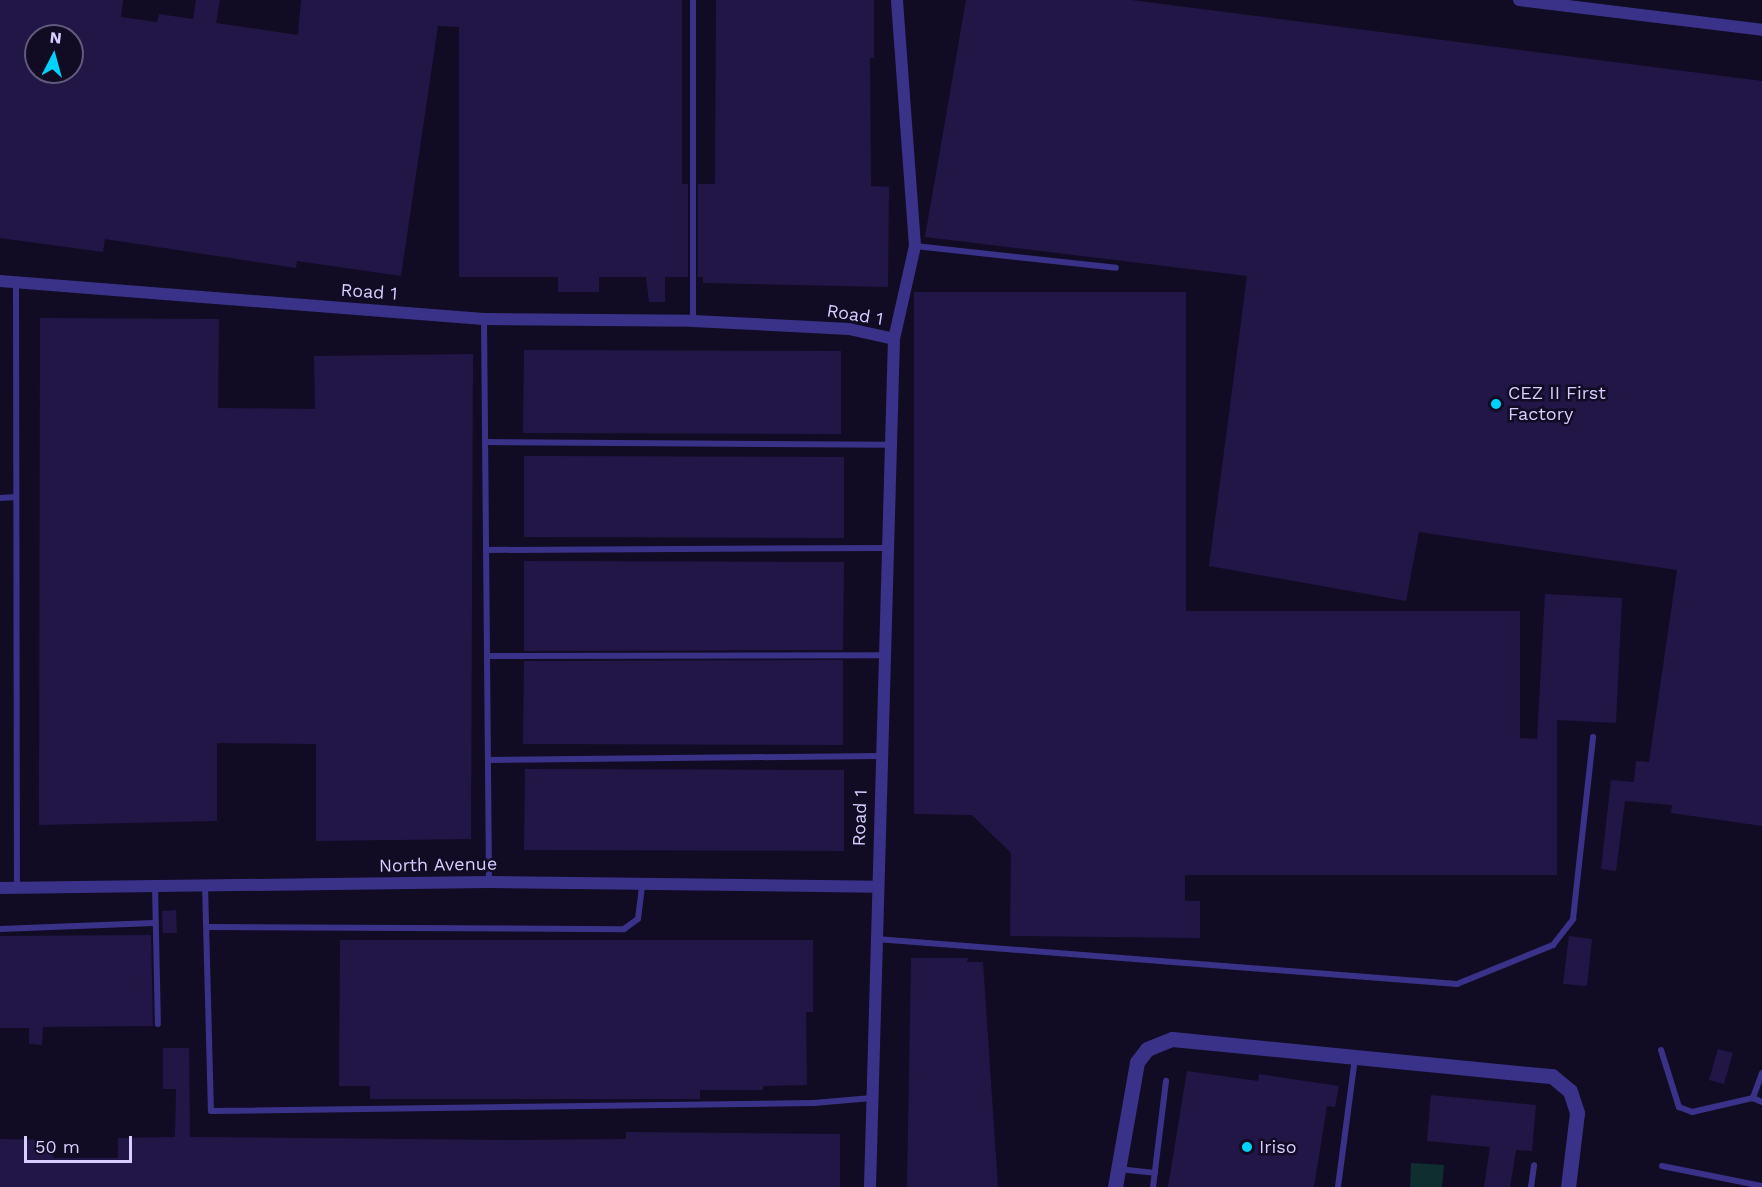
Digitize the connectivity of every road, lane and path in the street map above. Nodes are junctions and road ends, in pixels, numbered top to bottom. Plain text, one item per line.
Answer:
1 (693, 0) edge
2 (897, 0) edge
3 (1519, 0) edge
4 (1554, 2) edge
5 (1762, 30) edge
6 (915, 246) junction
7 (1116, 268) dead end
8 (0, 281) edge
9 (16, 283) junction
10 (484, 318) junction
11 (693, 321) junction
12 (894, 339) junction
13 (485, 442) junction
14 (891, 445) junction
15 (16, 497) junction
16 (0, 498) edge
17 (887, 548) junction
18 (486, 550) junction
19 (884, 654) junction
20 (489, 656) junction
21 (1593, 737) dead end
22 (880, 756) junction
23 (488, 760) junction
24 (489, 882) junction
25 (642, 884) junction
26 (205, 885) junction
27 (155, 886) junction
28 (876, 887) junction
29 (0, 888) edge
30 (16, 888) junction
31 (154, 923) junction
32 (207, 927) junction
33 (0, 929) edge
34 (875, 939) junction
35 (158, 1024) dead end
36 (1661, 1050) dead end
37 (1355, 1054) junction
38 (1762, 1073) edge
39 (1166, 1081) dead end
40 (872, 1098) junction
41 (1754, 1098) junction
42 (1762, 1102) edge
43 (1534, 1165) dead end
44 (1662, 1166) dead end
45 (1118, 1169) junction
46 (1155, 1173) junction
47 (1762, 1186) edge
48 (870, 1187) edge
49 (1115, 1187) edge
50 (1153, 1187) edge
51 (1338, 1187) edge
52 (1531, 1187) edge
53 (1568, 1187) edge

1 - 11 lane
2 - 6 street
3 - 4 street
4 - 5 street
6 - 7 lane
6 - 12 street
8 - 9 street, Road 1
9 - 10 street, Road 1
9 - 15 lane
10 - 11 street, Road 1
10 - 13 lane
11 - 12 street, Road 1
12 - 14 street, Road 1
13 - 14 lane
13 - 18 lane
14 - 17 street, Road 1
15 - 16 lane
15 - 30 lane
17 - 18 lane
17 - 19 street, Road 1
18 - 20 lane
19 - 20 lane
19 - 22 street, Road 1
20 - 23 lane
21 - 34 lane
22 - 23 lane
22 - 28 street, Road 1
23 - 24 lane
24 - 25 street, North Avenue
24 - 26 street, North Avenue
25 - 28 street, North Avenue
25 - 32 lane
26 - 27 street, North Avenue
26 - 32 lane
27 - 30 street, North Avenue
27 - 31 lane
28 - 34 street, Road 1
29 - 30 street, North Avenue
31 - 33 lane
31 - 35 lane
32 - 40 lane
34 - 40 street, Road 1
36 - 41 lane
37 - 45 street
37 - 51 lane
37 - 53 street
38 - 41 lane
39 - 46 lane
40 - 48 street, Road 1
41 - 42 lane
43 - 52 lane
44 - 47 lane
45 - 46 lane
45 - 49 street
46 - 50 lane

